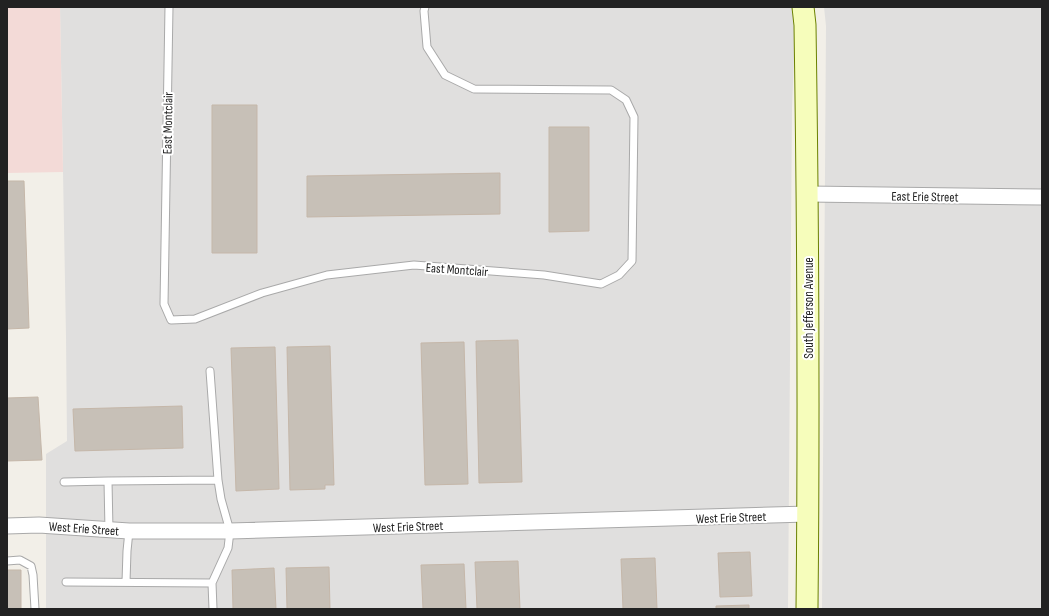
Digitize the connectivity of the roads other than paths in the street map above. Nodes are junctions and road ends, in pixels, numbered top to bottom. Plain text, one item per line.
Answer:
1 (169, 7) edge
2 (425, 7) edge
3 (803, 7) edge
4 (808, 194) junction
5 (1042, 197) edge
6 (210, 371) dead end
7 (218, 480) junction
8 (108, 481) junction
9 (64, 482) dead end
10 (808, 514) junction
11 (7, 526) edge
12 (109, 531) junction
13 (129, 531) junction
14 (230, 531) junction
15 (7, 561) edge
16 (66, 582) dead end
17 (126, 582) junction
18 (212, 583) junction
19 (35, 609) edge
20 (213, 609) edge
21 (807, 609) edge

1 - 2 lane, East Montclair
3 - 4 street, South Jefferson Avenue
4 - 5 street, East Erie Street
4 - 10 street, South Jefferson Avenue
6 - 7 lane
7 - 8 lane
7 - 14 lane
8 - 9 lane
8 - 12 lane
10 - 14 street, West Erie Street
10 - 21 street, South Jefferson Avenue
11 - 12 street, West Erie Street
12 - 13 street, West Erie Street
13 - 14 street, West Erie Street
13 - 17 lane
14 - 18 lane
15 - 19 lane
16 - 17 lane
17 - 18 lane
18 - 20 lane

